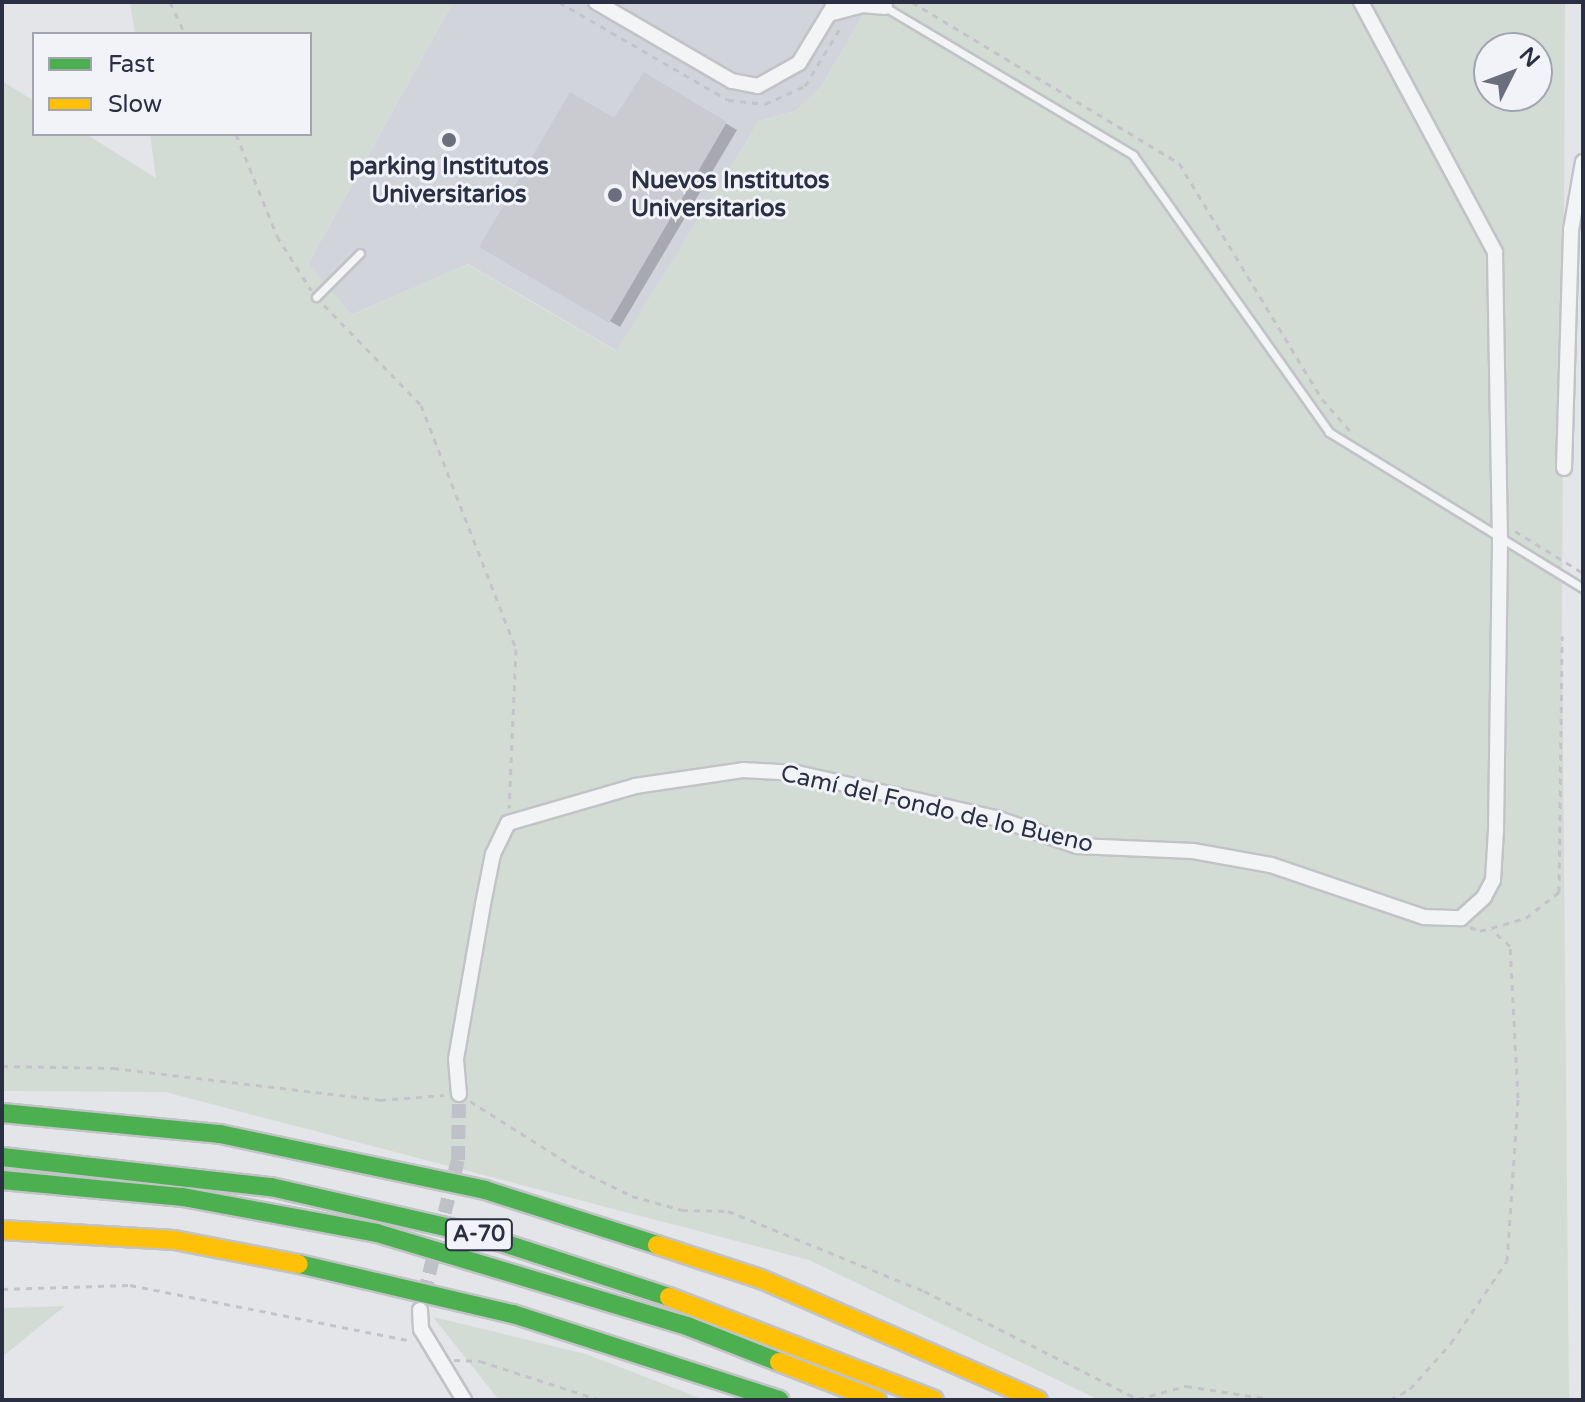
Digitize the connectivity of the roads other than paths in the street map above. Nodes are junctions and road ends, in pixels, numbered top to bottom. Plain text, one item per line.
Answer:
1 (596, 2) edge
2 (1361, 2) edge
3 (884, 5) edge
4 (833, 8) edge
5 (1583, 162) edge
6 (360, 253) dead end
7 (316, 297) road end
8 (1564, 468) dead end
9 (1500, 540) junction
10 (1583, 588) edge
11 (459, 1094) tunnel mouth
12 (2, 1113) edge
13 (2, 1157) edge
14 (2, 1180) edge
15 (2, 1192) edge
16 (305, 1219) junction
17 (2, 1230) edge
18 (420, 1310) tunnel mouth
19 (464, 1400) edge
20 (779, 1400) edge
21 (877, 1400) edge
22 (934, 1400) edge
23 (1038, 1400) edge

1 - 4 street
2 - 9 street
3 - 4 street
3 - 9 lane
5 - 8 street
6 - 7 lane
9 - 10 lane
9 - 11 street, Camí del Fondo de lo Bueno
12 - 23 highway
13 - 22 highway, A-70
14 - 16 highway, A-70
15 - 16 highway
16 - 21 highway, A-70
17 - 20 highway
18 - 19 street

